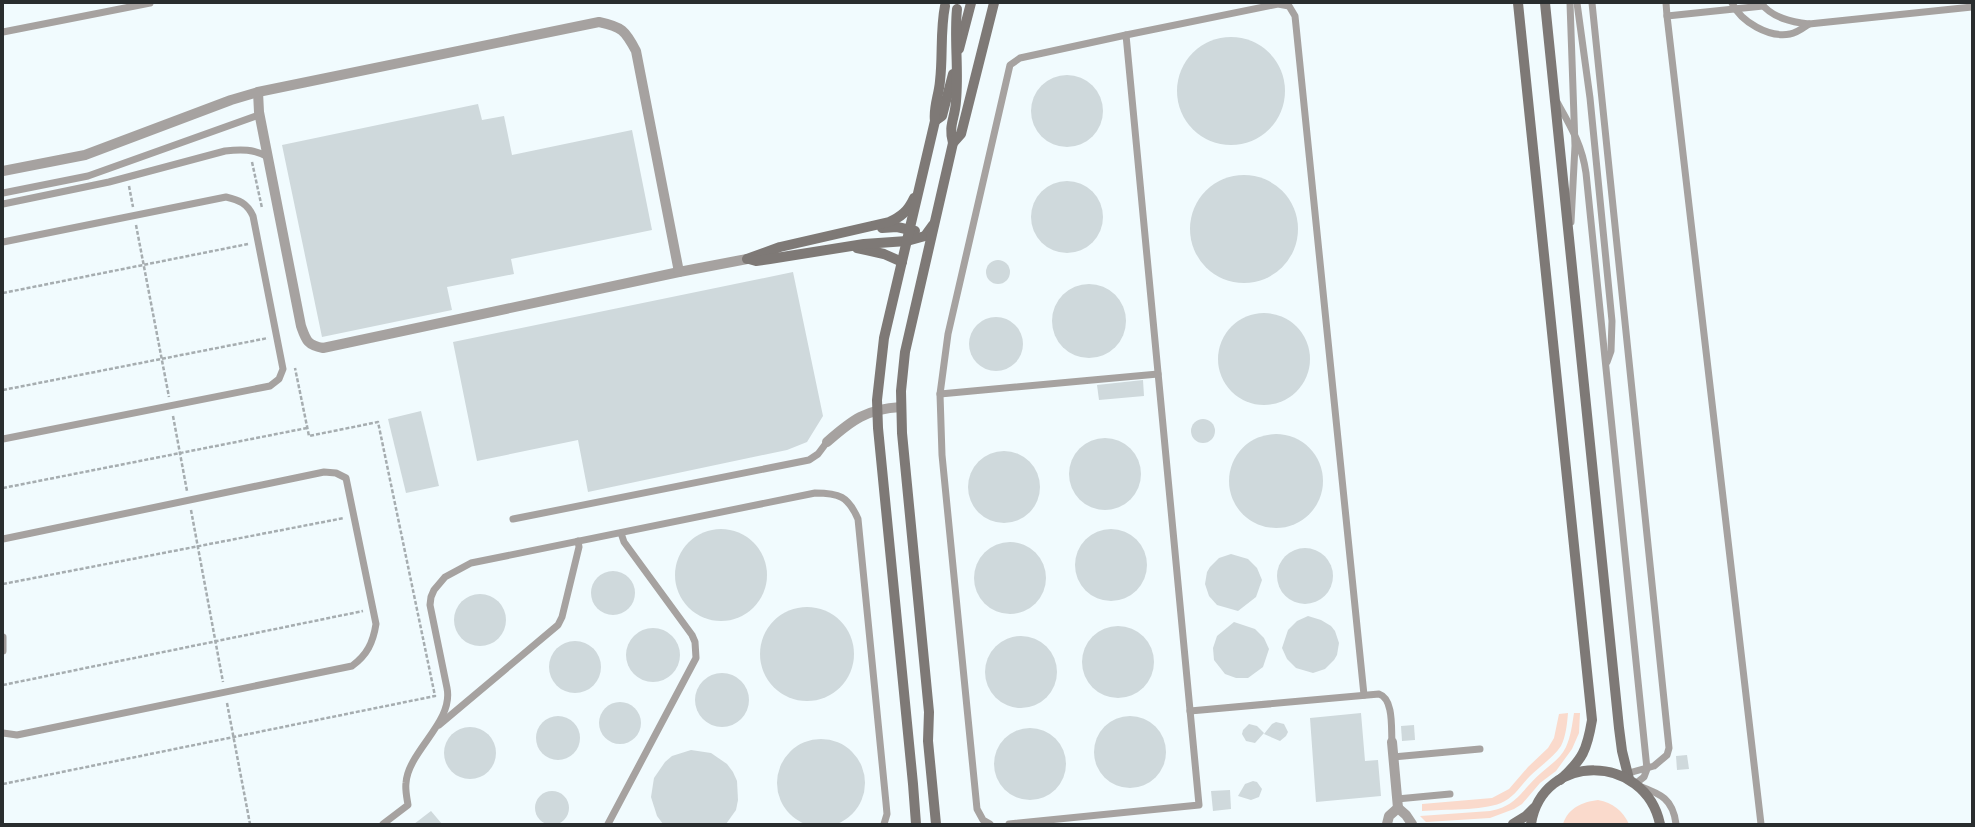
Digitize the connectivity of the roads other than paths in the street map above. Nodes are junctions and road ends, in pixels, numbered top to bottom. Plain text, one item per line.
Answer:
1 (150, 3) edge
2 (971, 3) edge
3 (994, 3) edge
4 (1518, 3) edge
5 (1545, 3) edge
6 (1570, 3) edge
7 (1577, 3) edge
8 (1592, 3) edge
9 (1666, 3) edge
10 (945, 4) edge
11 (1762, 4) edge
12 (958, 6) edge
13 (1734, 6) edge
14 (1972, 7) edge
15 (1667, 16) junction
16 (1809, 24) junction
17 (3, 32) edge
18 (1126, 35) junction
19 (956, 62) junction
20 (258, 92) junction
21 (1555, 99) junction
22 (259, 115) junction
23 (935, 121) junction
24 (1574, 133) junction
25 (953, 143) junction
26 (268, 157) junction
27 (3, 172) edge
28 (921, 184) junction
29 (3, 193) edge
30 (3, 204) edge
31 (910, 229) junction
32 (851, 232) junction
33 (928, 238) junction
34 (907, 241) junction
35 (3, 242) edge
36 (843, 247) junction
37 (1570, 248) junction
38 (747, 259) junction
39 (902, 262) junction
40 (679, 272) junction
41 (1606, 366) junction
42 (1158, 374) junction
43 (940, 394) junction
44 (901, 407) junction
45 (877, 410) junction
46 (3, 439) edge
47 (827, 442) joint
48 (513, 519) dead end
49 (621, 533) junction
50 (3, 539) edge
51 (578, 541) junction
52 (3, 637) edge
53 (3, 652) edge
54 (1364, 695) junction
55 (1190, 711) junction
56 (434, 728) junction
57 (3, 733) edge
58 (1392, 742) joint
59 (1480, 749) dead end
60 (1393, 757) junction
61 (1647, 769) junction
62 (1630, 779) junction
63 (1560, 780) junction
64 (1450, 794) dead end
65 (1397, 804) junction
66 (1536, 806) junction
67 (1761, 823) edge
68 (383, 824) edge
69 (608, 824) edge
70 (884, 824) edge
71 (916, 824) edge
72 (936, 824) edge
73 (990, 824) edge
74 (1009, 824) edge
75 (1387, 824) edge
76 (1412, 824) edge
77 (1513, 824) edge
78 (1531, 824) edge
79 (1660, 824) edge
80 (1676, 824) edge

1 - 17 lane
2 - 19 street
3 - 25 street
4 - 63 street
5 - 21 street
6 - 24 lane
7 - 41 lane
8 - 61 lane
9 - 15 lane
10 - 23 street
11 - 13 lane
11 - 16 lane
12 - 19 street
13 - 15 lane
13 - 16 lane
14 - 16 lane
15 - 67 lane
18 - 42 lane
18 - 43 lane
18 - 54 lane
19 - 23 street
19 - 25 street
20 - 22 street
20 - 27 street
20 - 40 street
21 - 24 lane
21 - 37 street
22 - 26 street
22 - 29 lane
23 - 28 street
24 - 37 lane
24 - 41 lane
25 - 33 street
26 - 30 lane
26 - 40 street
28 - 31 street
28 - 32 street
31 - 32 street
31 - 33 street
31 - 34 street
32 - 38 street
33 - 34 street
33 - 44 street
34 - 36 street
34 - 39 street
35 - 46 lane
36 - 38 street
36 - 39 street
37 - 62 street
38 - 40 street
39 - 45 street
41 - 61 lane
42 - 43 lane
42 - 55 lane
43 - 73 lane
44 - 45 street
44 - 72 street
45 - 47 street
45 - 71 street
47 - 48 lane
49 - 51 lane
49 - 69 lane
49 - 70 lane
50 - 57 lane
51 - 56 lane
51 - 56 lane
52 - 53 lane
54 - 55 lane
54 - 58 lane
55 - 74 lane
56 - 68 lane
58 - 60 street
59 - 60 lane
60 - 65 street
61 - 62 lane
61 - 62 lane
62 - 63 street
62 - 79 street
62 - 80 lane
63 - 66 street
64 - 65 lane
65 - 75 street
65 - 76 street
66 - 77 street
66 - 78 street

